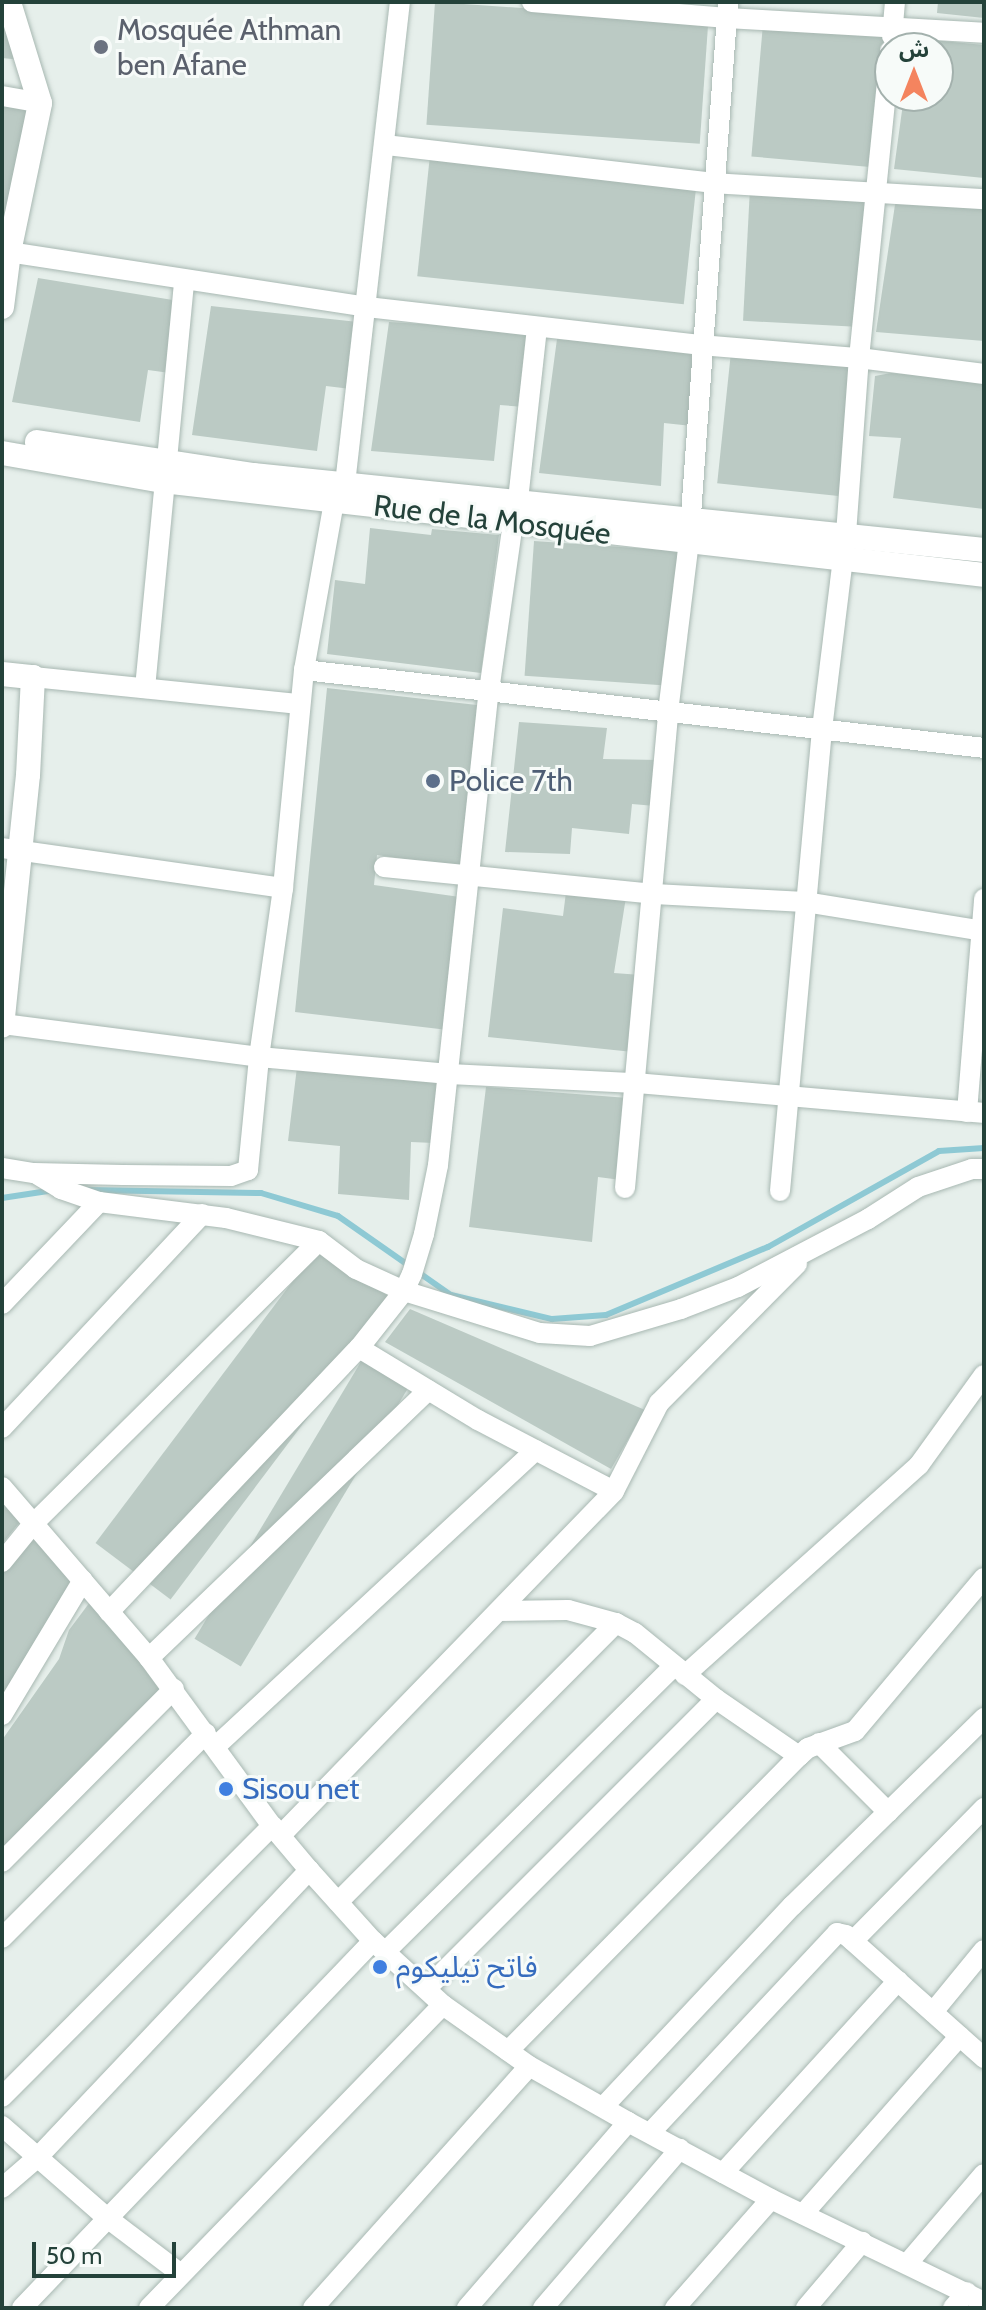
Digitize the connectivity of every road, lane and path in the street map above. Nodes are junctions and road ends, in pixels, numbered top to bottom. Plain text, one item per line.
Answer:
1 (9, 2) edge
2 (400, 2) edge
3 (532, 2) edge
4 (895, 2) edge
5 (555, 3) edge
6 (728, 10) edge
7 (893, 25) junction
8 (892, 32) edge
9 (984, 33) edge
10 (2, 96) edge
11 (40, 103) junction
12 (884, 112) edge
13 (386, 145) junction
14 (713, 183) junction
15 (876, 191) junction
16 (984, 199) edge
17 (5, 252) edge
18 (184, 281) junction
19 (2, 307) edge
20 (367, 307) junction
21 (537, 327) junction
22 (700, 345) junction
23 (859, 358) junction
24 (984, 374) edge
25 (2, 436) edge
26 (2, 453) edge
27 (164, 472) junction
28 (340, 493) junction
29 (515, 511) junction
30 (690, 531) junction
31 (846, 534) junction
32 (984, 550) edge
33 (843, 560) junction
34 (984, 575) edge
35 (304, 670) junction
36 (2, 674) edge
37 (33, 677) junction
38 (145, 688) junction
39 (489, 691) junction
40 (300, 704) junction
41 (668, 712) junction
42 (822, 729) junction
43 (984, 748) edge
44 (10, 849) edge
45 (384, 867) dead end
46 (469, 875) junction
47 (283, 888) junction
48 (654, 894) junction
49 (984, 899) edge
50 (805, 902) junction
51 (982, 930) edge
52 (2, 1025) edge
53 (259, 1057) junction
54 (449, 1074) junction
55 (636, 1083) junction
56 (789, 1094) junction
57 (976, 1113) edge
58 (2, 1168) edge
59 (984, 1169) edge
60 (34, 1173) junction
61 (625, 1188) dead end
62 (780, 1191) dead end
63 (99, 1202) junction
64 (202, 1214) junction
65 (319, 1241) junction
66 (810, 1251) junction
67 (404, 1291) junction
68 (2, 1304) edge
69 (359, 1348) junction
70 (984, 1375) edge
71 (428, 1390) junction
72 (2, 1428) edge
73 (536, 1450) junction
74 (2, 1487) edge
75 (614, 1491) junction
76 (33, 1524) junction
77 (2, 1562) edge
78 (984, 1578) edge
79 (83, 1580) junction
80 (499, 1611) junction
81 (109, 1612) junction
82 (616, 1623) junction
83 (149, 1658) junction
84 (680, 1670) junction
85 (174, 1689) junction
86 (716, 1699) junction
87 (2, 1715) edge
88 (984, 1718) edge
89 (210, 1740) junction
90 (819, 1743) junction
91 (799, 1756) junction
92 (984, 1808) edge
93 (888, 1812) junction
94 (277, 1830) junction
95 (2, 1862) edge
96 (309, 1870) junction
97 (338, 1902) junction
98 (2, 1938) edge
99 (853, 1941) junction
100 (379, 1946) junction
101 (984, 1950) edge
102 (898, 1981) junction
103 (426, 1989) junction
104 (443, 2005) junction
105 (933, 2012) junction
106 (960, 2036) junction
107 (508, 2051) junction
108 (984, 2058) edge
109 (529, 2066) junction
110 (2, 2097) edge
111 (603, 2107) junction
112 (628, 2122) junction
113 (2, 2126) edge
114 (650, 2133) junction
115 (680, 2149) junction
116 (38, 2157) junction
117 (723, 2173) junction
118 (984, 2174) edge
119 (2, 2188) edge
120 (771, 2199) junction
121 (803, 2214) junction
122 (106, 2217) junction
123 (862, 2242) junction
124 (907, 2264) junction
125 (181, 2274) junction
126 (976, 2297) edge
127 (22, 2308) edge
128 (149, 2308) edge
129 (313, 2308) edge
130 (467, 2308) edge
131 (543, 2308) edge
132 (675, 2308) edge
133 (806, 2308) edge
134 (953, 2308) edge

1 - 11 main road
2 - 13 street
3 - 5 street
4 - 7 street
5 - 6 street
6 - 7 street
6 - 14 street
7 - 8 street
7 - 9 street
10 - 11 street
11 - 17 main road
12 - 15 street
13 - 14 street
13 - 20 street
14 - 15 street
14 - 22 street
15 - 16 street
15 - 23 street
17 - 18 street
17 - 19 main road
18 - 20 street
18 - 27 street
20 - 21 street
20 - 28 street
21 - 22 street
21 - 29 street
22 - 23 street
22 - 30 street
23 - 24 street
23 - 31 street
25 - 27 main road
26 - 27 main road, Rue de la Mosquée
27 - 28 main road, Rue de la Mosquée
27 - 38 street
28 - 29 main road, Rue de la Mosquée
28 - 35 street
29 - 30 main road, Rue de la Mosquée
29 - 39 street
30 - 31 main road
30 - 33 main road, Rue de la Mosquée
30 - 41 street
31 - 32 main road
31 - 33 street
33 - 34 main road, Rue de la Mosquée
33 - 42 street
35 - 39 street
35 - 40 street
36 - 37 main road
37 - 38 street
37 - 44 main road
38 - 40 street
39 - 41 street
39 - 46 street
40 - 47 street
41 - 42 street
41 - 48 street
42 - 43 street
42 - 50 street
44 - 47 street
44 - 52 main road
45 - 46 street
46 - 48 street
46 - 54 street
47 - 53 street
48 - 50 street
48 - 55 street
49 - 51 street
50 - 51 street
50 - 56 street
51 - 57 street
52 - 53 street
53 - 54 street
53 - 60 street
54 - 55 street
54 - 67 street
55 - 56 street
55 - 61 street
56 - 57 street
56 - 62 street
58 - 60 street
59 - 66 street
60 - 63 street
63 - 64 street
63 - 68 street
64 - 65 street
64 - 72 street
65 - 67 street
65 - 76 street
66 - 67 street
66 - 75 street
67 - 69 street
69 - 71 street
69 - 81 street
70 - 84 street
71 - 73 street
71 - 83 street
73 - 75 street
73 - 89 street
74 - 76 street
75 - 80 street
76 - 77 street
76 - 79 street
78 - 90 street
79 - 81 street
79 - 87 street
80 - 82 street
80 - 94 street
81 - 83 street
82 - 84 street
82 - 97 street
83 - 85 street
84 - 86 street
84 - 100 street
85 - 89 street
85 - 95 street
86 - 91 street
86 - 103 street
88 - 93 street
89 - 94 street
89 - 98 street
90 - 91 street
90 - 93 street
91 - 107 street
92 - 99 street
93 - 111 street
94 - 96 street
94 - 110 street
96 - 97 street
96 - 116 street
97 - 100 street
99 - 102 street
99 - 114 street
100 - 103 street
100 - 122 street
101 - 105 street
102 - 105 street
102 - 117 street
103 - 104 street
104 - 107 street
104 - 125 street
105 - 106 street
106 - 108 street
106 - 121 street
107 - 109 street
109 - 111 street
109 - 129 street
111 - 112 street
112 - 114 street
112 - 130 street
113 - 116 street
114 - 115 street
115 - 117 street
115 - 131 street
116 - 119 street
116 - 122 street
117 - 120 street
118 - 124 street
120 - 121 street
120 - 132 street
121 - 123 street
122 - 125 street
122 - 127 street
123 - 124 street
123 - 133 street
124 - 126 street
125 - 128 street
126 - 134 street

